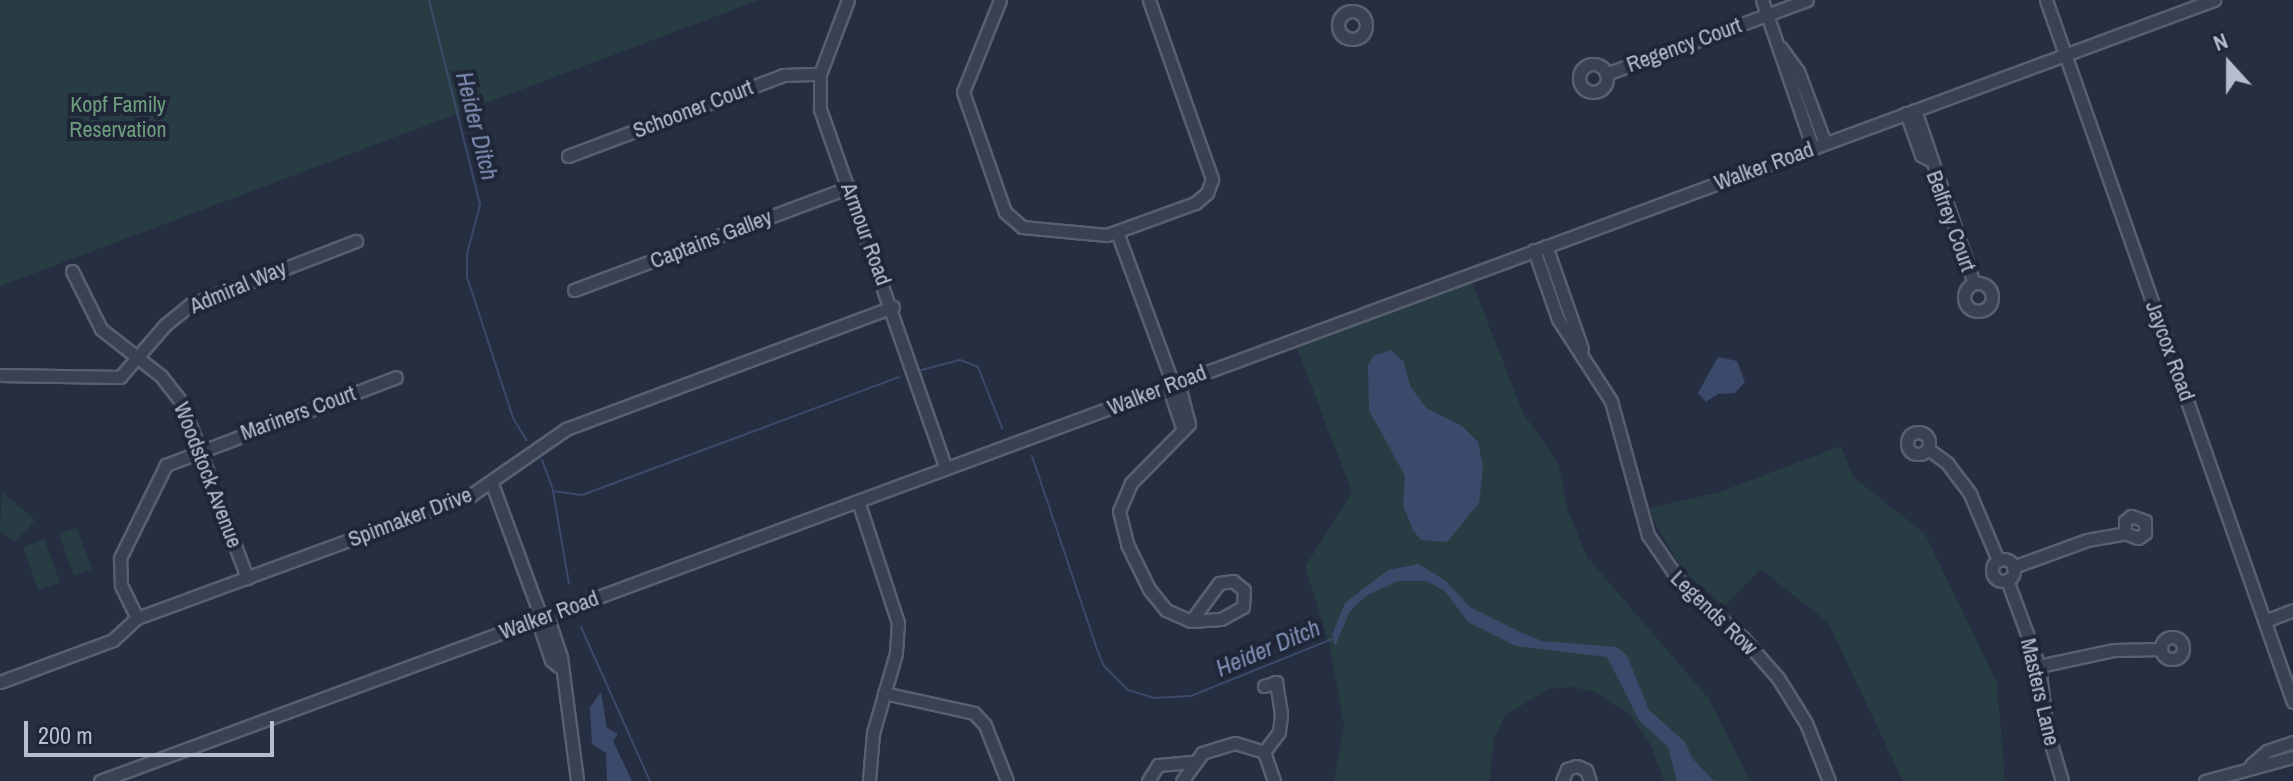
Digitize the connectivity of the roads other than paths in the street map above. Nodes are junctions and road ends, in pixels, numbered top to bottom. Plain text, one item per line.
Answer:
1 (848, 0) edge
2 (1000, 0) edge
3 (1149, 0) edge
4 (1361, 0) edge
5 (1762, 0) edge
6 (1807, 0) edge
7 (2046, 0) edge
8 (2214, 0) edge
9 (1357, 12) dead end
10 (1768, 15) junction
11 (2067, 53) junction
12 (820, 74) junction
13 (1606, 74) dead end
14 (1910, 112) junction
15 (1819, 145) junction
16 (568, 156) dead end
17 (849, 187) junction
18 (1117, 232) junction
19 (356, 241) dead end
20 (1546, 246) junction
21 (1534, 250) junction
22 (72, 271) dead end
23 (1974, 283) dead end
24 (574, 290) dead end
25 (893, 307) junction
26 (1582, 349) junction
27 (138, 359) junction
28 (0, 375) edge
29 (396, 377) dead end
30 (1173, 384) junction
31 (1928, 449) dead end
32 (200, 450) junction
33 (946, 468) junction
34 (492, 484) junction
35 (858, 501) junction
36 (2125, 533) dead end
37 (1998, 560) junction
38 (2013, 567) junction
39 (247, 578) junction
40 (2007, 580) junction
41 (2293, 610) edge
42 (542, 617) junction
43 (137, 618) junction
44 (1191, 621) junction
45 (2265, 621) junction
46 (2161, 649) dead end
47 (2039, 666) junction
48 (0, 682) edge
49 (1264, 686) dead end
50 (884, 693) junction
51 (2293, 702) edge
52 (2293, 742) edge
53 (1264, 752) junction
54 (2293, 757) edge
55 (1192, 762) junction
56 (2251, 765) junction
57 (2066, 780) edge
58 (100, 781) edge
59 (577, 781) edge
60 (869, 781) edge
61 (1007, 781) edge
62 (1148, 781) edge
63 (1182, 781) edge
64 (1274, 781) edge
65 (1562, 781) edge
66 (1590, 781) edge
67 (1829, 781) edge
68 (2205, 781) edge

1 - 12 street, Armour Road
2 - 18 street
3 - 18 street
4 - 9 street
5 - 10 street
6 - 10 street, Regency Court
7 - 11 street, Jaycox Road
8 - 11 street, Walker Road
10 - 13 street, Regency Court
10 - 15 street
11 - 14 street, Walker Road
11 - 45 street, Jaycox Road
12 - 16 street, Schooner Court
12 - 17 street, Armour Road
14 - 15 street, Walker Road
14 - 23 street, Belfrey Court
15 - 20 street, Walker Road
17 - 24 street, Captains Galley
17 - 25 street, Armour Road
18 - 30 street
19 - 27 street, Admiral Way
20 - 21 street, Walker Road
20 - 26 street, Legends Row
21 - 26 street, Legends Row
21 - 30 street, Walker Road
22 - 27 street, Woodstock Avenue
25 - 33 street, Armour Road
25 - 34 street, Spinnaker Drive
26 - 67 street, Legends Row
27 - 28 street
27 - 32 street, Woodstock Avenue
29 - 32 street, Mariners Court
30 - 33 street, Walker Road
30 - 44 street
31 - 37 street
32 - 39 street, Woodstock Avenue
32 - 43 street, Mariners Court
33 - 35 street, Walker Road
34 - 39 street, Spinnaker Drive
34 - 42 street
35 - 42 street, Walker Road
35 - 50 street
36 - 38 street
37 - 38 street
37 - 40 street, Masters Lane
38 - 40 street
39 - 43 street, Spinnaker Drive
40 - 47 street, Masters Lane
41 - 45 street
42 - 58 street, Walker Road
42 - 59 street
43 - 48 street, Spinnaker Drive
44 - 44 street
45 - 51 street, Jaycox Road
46 - 47 street
47 - 57 street, Masters Lane
49 - 53 street
50 - 60 street
50 - 61 street
52 - 56 street
53 - 55 street
53 - 64 street
54 - 56 street
55 - 62 street
55 - 63 street
56 - 68 street
65 - 66 street

